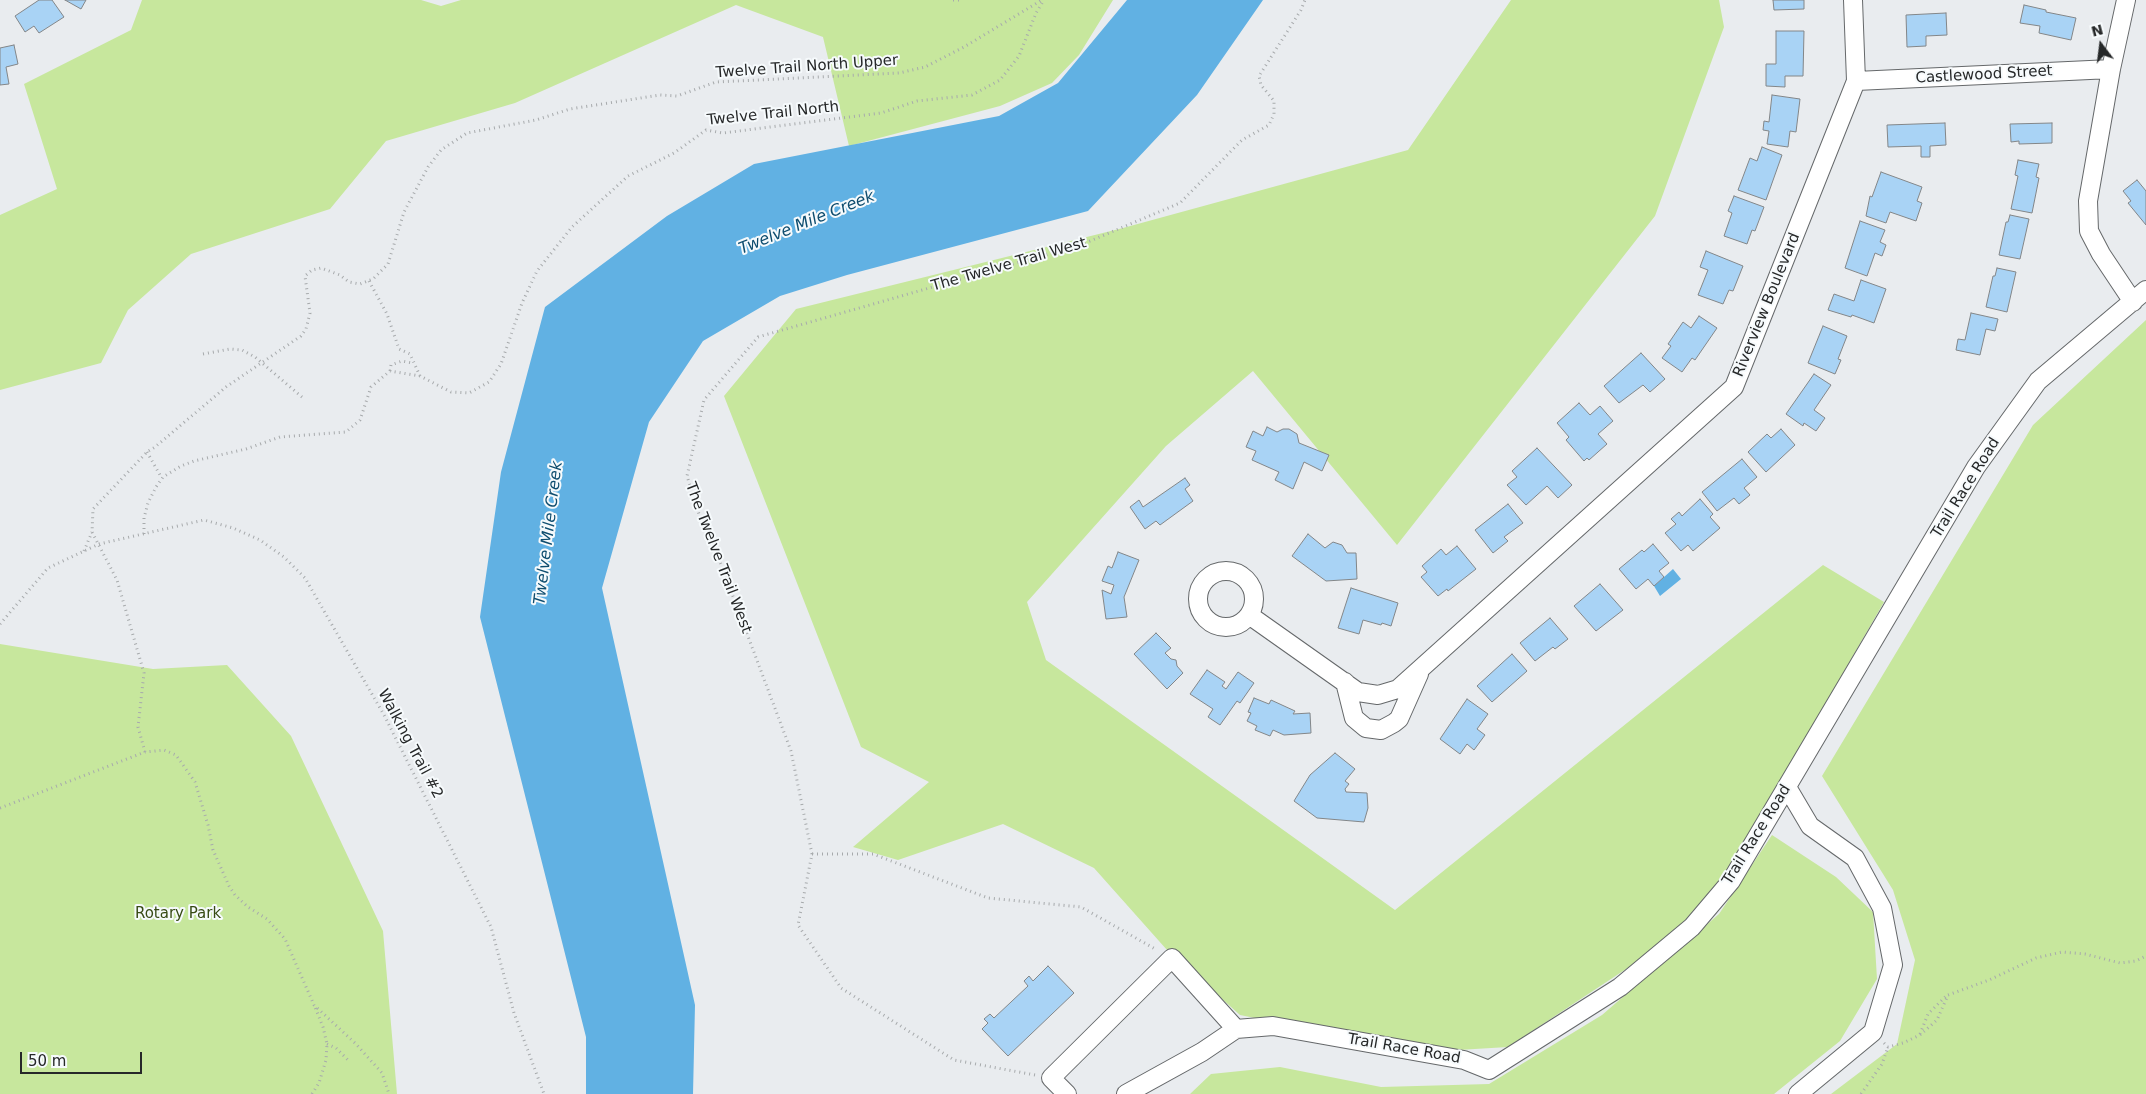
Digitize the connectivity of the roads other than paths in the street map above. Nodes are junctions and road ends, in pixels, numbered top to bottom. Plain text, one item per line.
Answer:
1 (1853, 0) edge
2 (2126, 0) edge
3 (2111, 69) junction
4 (1856, 81) junction
5 (2140, 296) edge
6 (1249, 615) dead end
7 (1425, 663) junction
8 (1345, 682) junction
9 (1787, 787) junction
10 (1236, 1029) junction
11 (1067, 1094) edge
12 (1126, 1094) edge
13 (1798, 1094) edge

1 - 4 street, Riverview Boulevard
2 - 3 street
3 - 4 street, Castlewood Street
3 - 5 street
4 - 7 street, Riverview Boulevard
5 - 9 street, Trail Race Road
6 - 8 street, Riverview Boulevard
7 - 8 street, Riverview Boulevard
7 - 8 street, Riverview Boulevard
9 - 10 street, Trail Race Road
9 - 13 street
10 - 11 street
10 - 12 street, Trail Race Road

